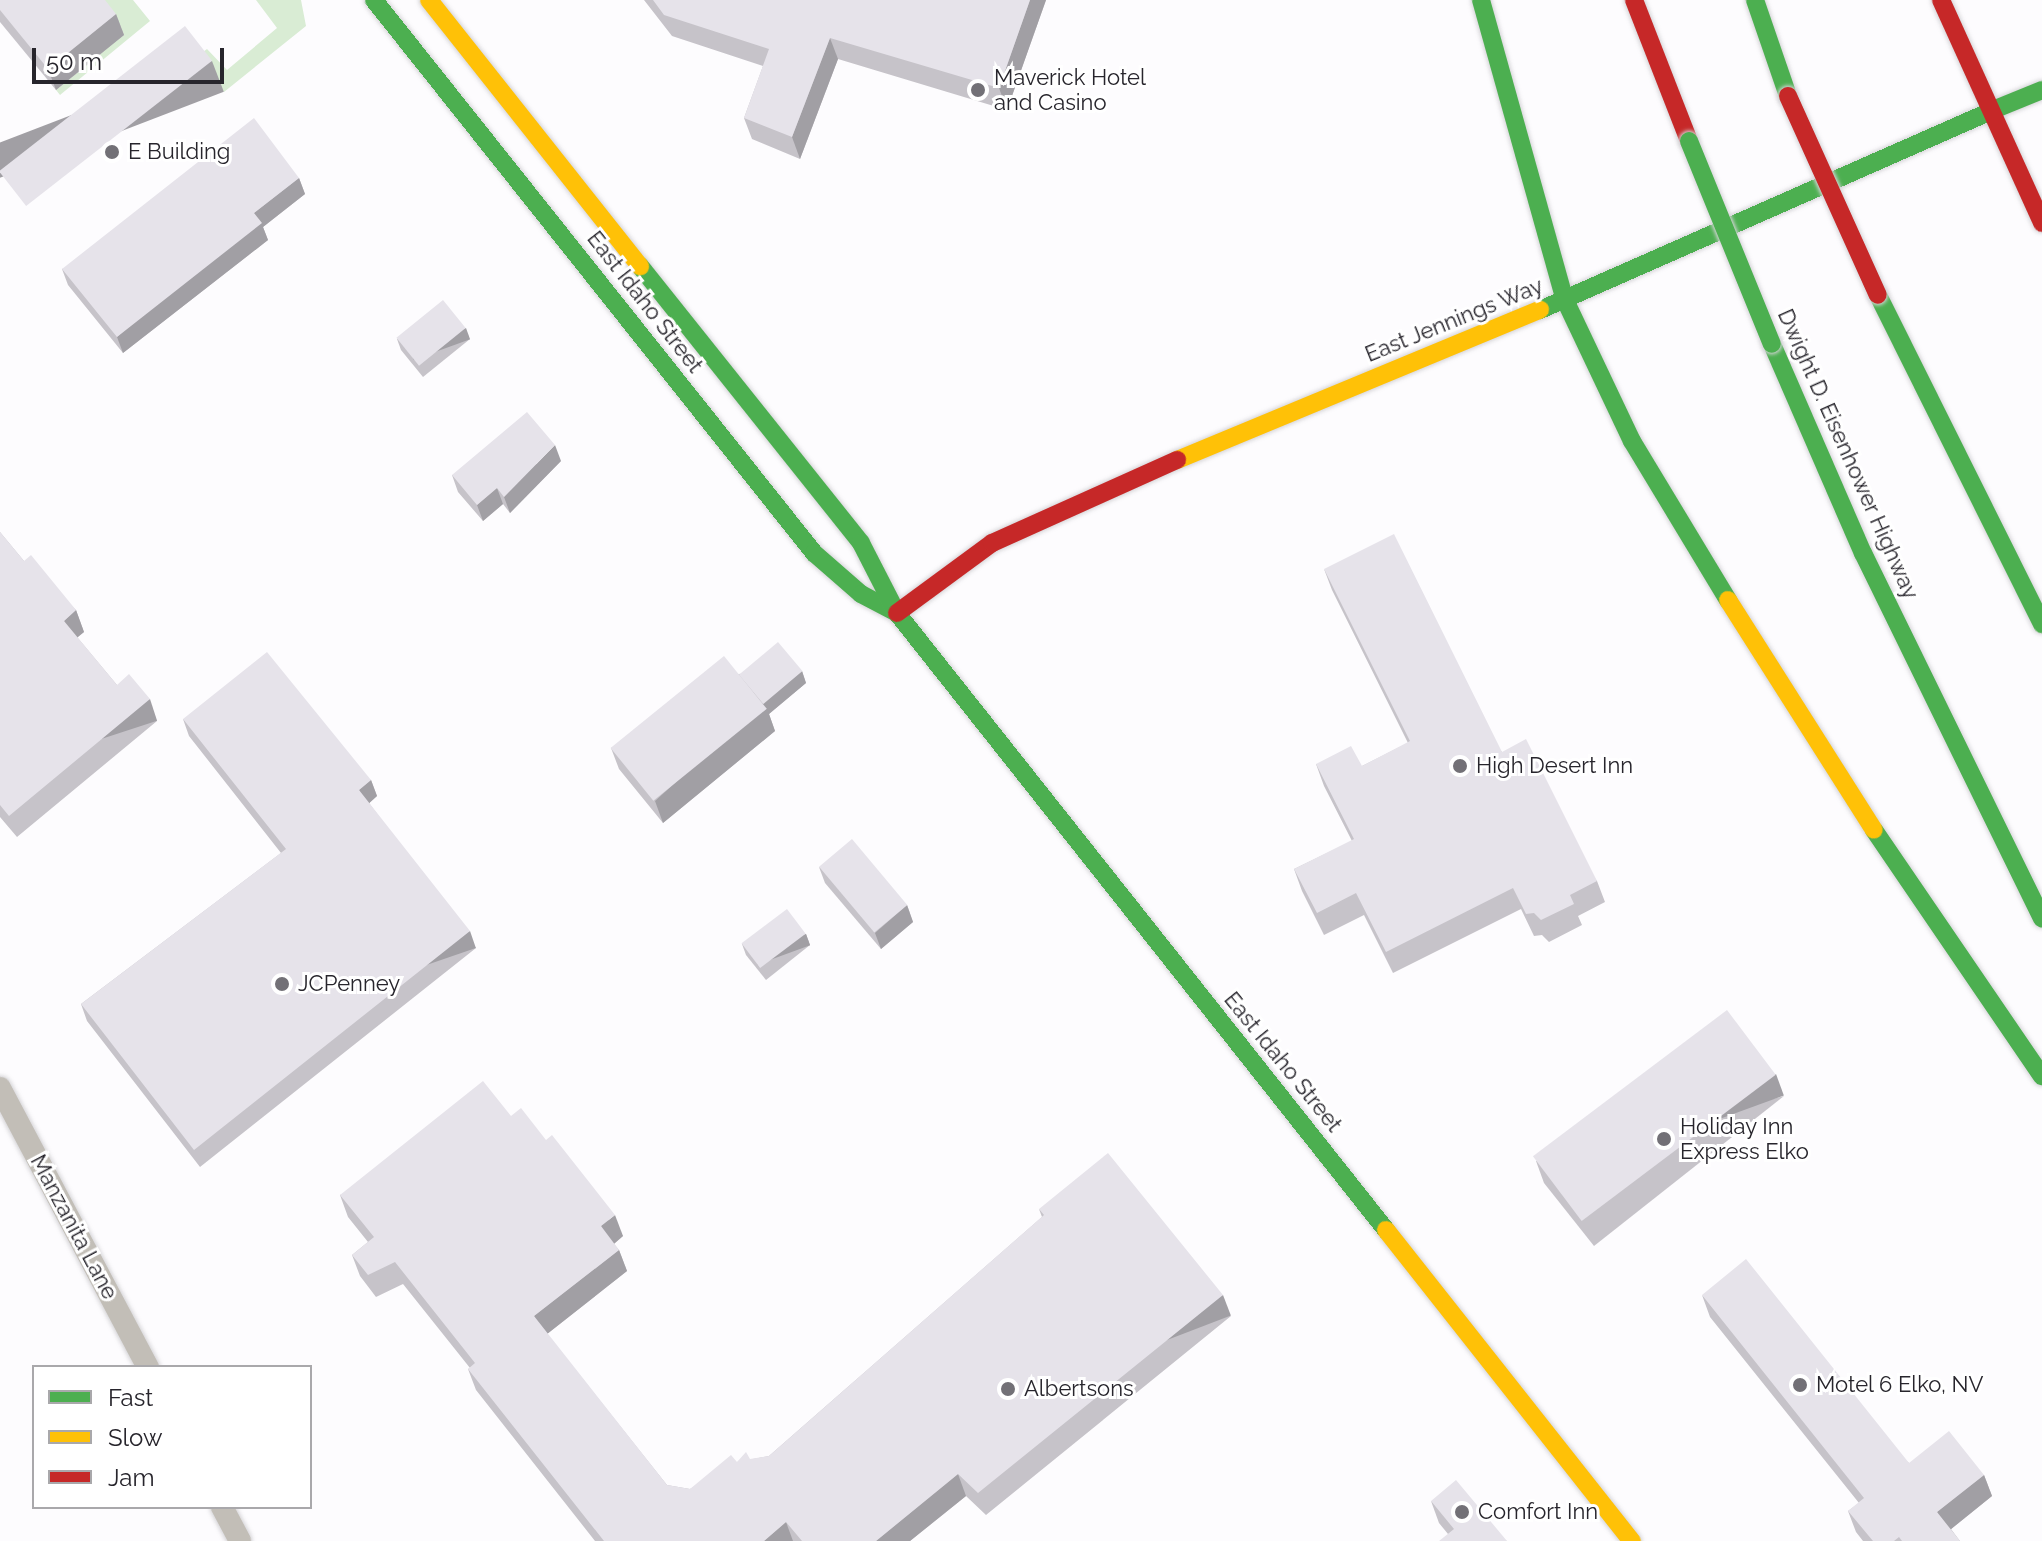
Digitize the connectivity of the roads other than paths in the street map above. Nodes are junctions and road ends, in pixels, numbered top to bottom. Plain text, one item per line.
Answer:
1 (374, 0) edge
2 (429, 0) edge
3 (1481, 0) edge
4 (1634, 0) edge
5 (1755, 0) edge
6 (1941, 0) edge
7 (2042, 90) edge
8 (1993, 110) junction
9 (2042, 223) edge
10 (1565, 300) junction
11 (897, 613) junction
12 (2042, 624) edge
13 (2042, 918) edge
14 (2042, 1076) edge
15 (0, 1088) edge
16 (147, 1365) edge
17 (223, 1509) edge
18 (240, 1541) edge
19 (1632, 1541) edge

1 - 11 main road, East Idaho Street
2 - 11 main road, East Idaho Street
3 - 10 main road
4 - 13 main road, Dwight D. Eisenhower Highway, bridge
5 - 12 main road, bridge
6 - 8 main road
7 - 8 main road, East Jennings Way
8 - 9 main road
8 - 10 main road, East Jennings Way
10 - 11 main road, East Jennings Way
10 - 14 main road
11 - 19 main road, East Idaho Street
15 - 16 street, Manzanita Lane
17 - 18 street

